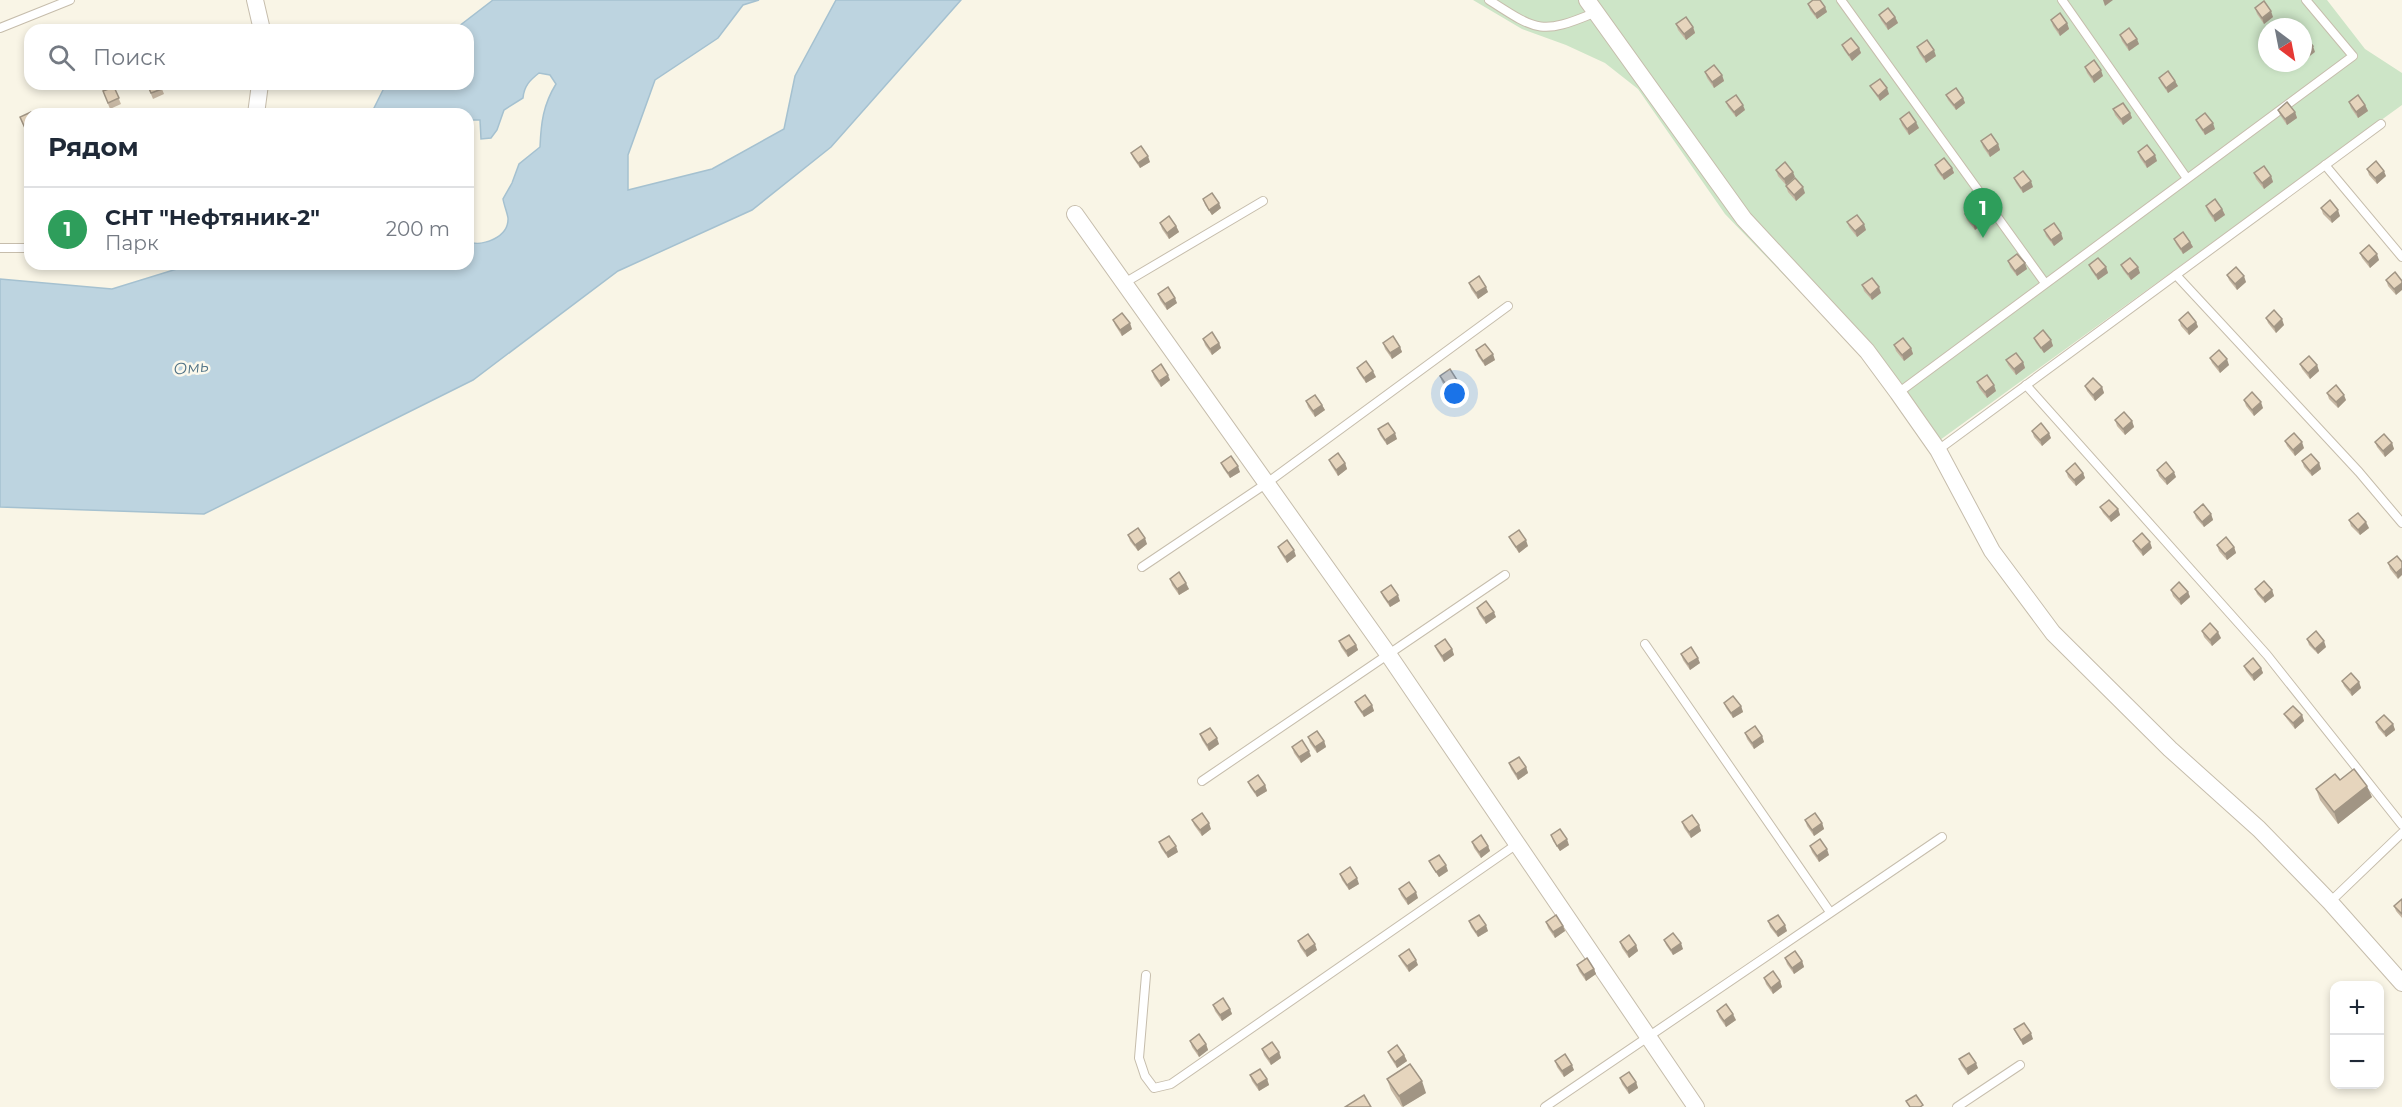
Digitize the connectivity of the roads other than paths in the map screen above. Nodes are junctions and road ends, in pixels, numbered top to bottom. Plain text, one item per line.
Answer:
1 (70, 0) edge
2 (255, 0) edge
3 (1489, 0) edge
4 (1842, 0) edge
5 (2062, 0) edge
6 (2307, 0) edge
7 (1591, 6) edge
8 (261, 24) edge
9 (0, 28) edge
10 (259, 90) edge
11 (257, 108) edge
12 (2381, 124) dead end
13 (2325, 165) junction
14 (2186, 177) junction
15 (1263, 201) dead end
16 (1076, 214) dead end
17 (0, 248) edge
18 (24, 249) edge
19 (2402, 257) edge
20 (2176, 275) junction
21 (1126, 282) junction
22 (2045, 283) junction
23 (1508, 306) dead end
24 (2026, 385) junction
25 (1898, 393) junction
26 (1938, 450) junction
27 (1267, 483) junction
28 (2402, 523) edge
29 (1142, 567) dead end
30 (1505, 575) dead end
31 (1645, 644) dead end
32 (1388, 654) junction
33 (1202, 781) dead end
34 (2402, 825) edge
35 (2402, 833) edge
36 (1942, 837) dead end
37 (1517, 844) junction
38 (2330, 902) junction
39 (1830, 912) junction
40 (1146, 975) dead end
41 (2402, 983) edge
42 (1647, 1037) junction
43 (2020, 1065) dead end
44 (1545, 1107) edge
45 (1696, 1107) edge
46 (1957, 1107) edge

1 - 9 lane
2 - 8 street
3 - 7 lane
4 - 22 lane
5 - 14 lane
6 - 14 lane
7 - 25 street
10 - 11 street
12 - 13 lane
13 - 19 lane
13 - 20 lane
14 - 22 lane
15 - 21 lane
16 - 21 street
17 - 18 lane
20 - 24 lane
20 - 28 lane
21 - 27 street
22 - 25 lane
23 - 27 lane
24 - 26 lane
24 - 34 lane
25 - 26 street
26 - 38 street
27 - 29 lane
27 - 32 street
30 - 32 lane
31 - 39 lane
32 - 33 lane
32 - 37 street
35 - 38 lane
36 - 39 lane
37 - 40 lane
37 - 42 street
38 - 41 street
39 - 42 lane
42 - 44 lane
42 - 45 street
43 - 46 lane

